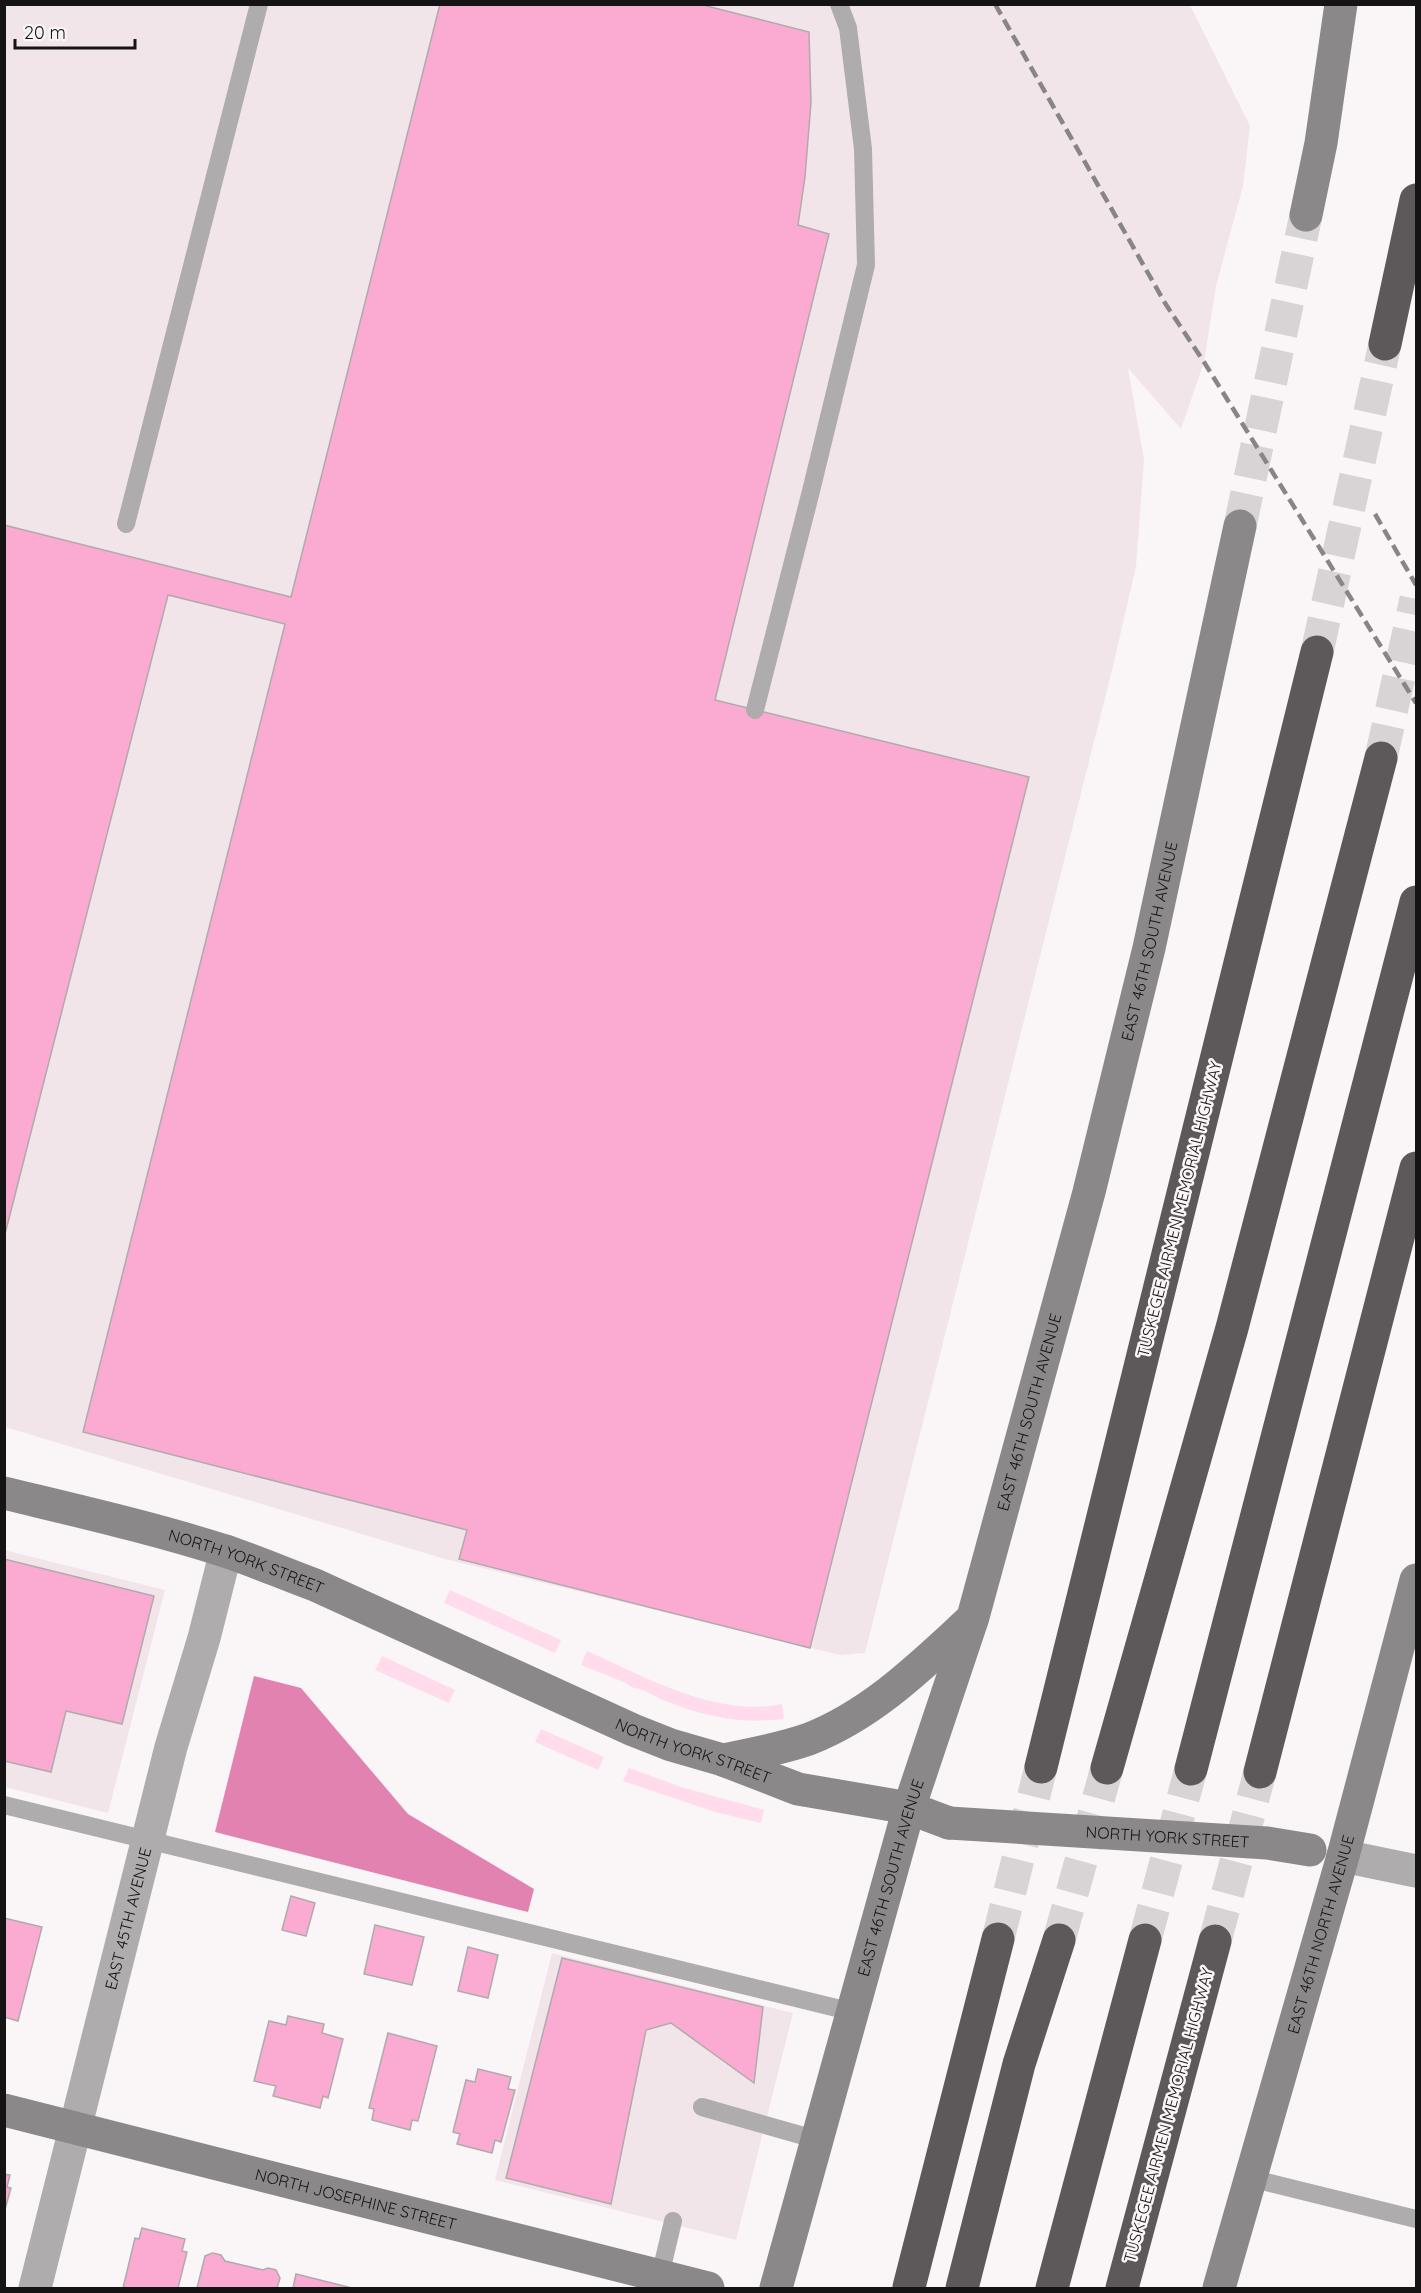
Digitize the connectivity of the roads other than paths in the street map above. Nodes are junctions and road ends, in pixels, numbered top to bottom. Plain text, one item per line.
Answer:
1 (259, 4) edge
2 (839, 4) edge
3 (1341, 4) edge
4 (1416, 200) edge
5 (1306, 215) tunnel mouth
6 (1385, 344) tunnel mouth
7 (126, 524) dead end
8 (1240, 526) tunnel mouth
9 (1317, 652) tunnel mouth
10 (755, 710) dead end
11 (1381, 758) tunnel mouth
12 (1416, 902) edge
13 (1416, 1168) edge
14 (4, 1493) edge
15 (226, 1551) junction
16 (1416, 1581) edge
17 (973, 1617) junction
18 (723, 1760) junction
19 (1041, 1767) tunnel mouth
20 (1107, 1768) tunnel mouth
21 (1191, 1769) tunnel mouth
22 (1260, 1772) tunnel mouth
23 (4, 1805) edge
24 (909, 1808) junction
25 (147, 1841) junction
26 (1343, 1856) junction
27 (1416, 1871) edge
28 (998, 1939) tunnel mouth
29 (1059, 1940) tunnel mouth
30 (1145, 1940) tunnel mouth
31 (1215, 1941) tunnel mouth
32 (853, 2012) junction
33 (702, 2108) dead end
34 (4, 2110) edge
35 (76, 2128) junction
36 (818, 2140) junction
37 (1250, 2178) junction
38 (1416, 2218) edge
39 (673, 2222) dead end
40 (660, 2276) junction
41 (909, 2287) edge
42 (35, 2289) edge
43 (708, 2289) edge
44 (776, 2289) edge
45 (962, 2289) edge
46 (1052, 2289) edge
47 (1122, 2289) edge
48 (1219, 2289) edge

1 - 7 lane
2 - 10 lane
3 - 5 main road
4 - 6 highway
8 - 17 main road, EAST 46TH SOUTH AVENUE
9 - 19 highway, TUSKEGEE AIRMEN MEMORIAL HIGHWAY
11 - 20 highway
12 - 21 highway
13 - 22 highway
14 - 15 main road, NORTH YORK STREET
15 - 18 main road, NORTH YORK STREET
15 - 25 street, EAST 45TH AVENUE
16 - 26 main road, EAST 46TH NORTH AVENUE
17 - 18 main road
17 - 24 main road, EAST 46TH SOUTH AVENUE
18 - 24 main road, NORTH YORK STREET
23 - 25 lane
24 - 26 main road, NORTH YORK STREET, bridge
24 - 32 main road, EAST 46TH SOUTH AVENUE
25 - 32 lane
25 - 35 street, EAST 45TH AVENUE
26 - 27 street, NORTH YORK STREET
26 - 37 main road, EAST 46TH NORTH AVENUE
28 - 41 highway
29 - 45 highway
30 - 46 highway
31 - 47 highway, TUSKEGEE AIRMEN MEMORIAL HIGHWAY
32 - 36 main road, EAST 46TH SOUTH AVENUE
33 - 36 lane
34 - 35 main road, NORTH JOSEPHINE STREET
35 - 40 main road, NORTH JOSEPHINE STREET
35 - 42 street, EAST 45TH AVENUE
36 - 44 main road, EAST 46TH SOUTH AVENUE
37 - 38 lane
37 - 48 main road, EAST 46TH NORTH AVENUE
39 - 40 lane
40 - 43 main road, NORTH JOSEPHINE STREET

